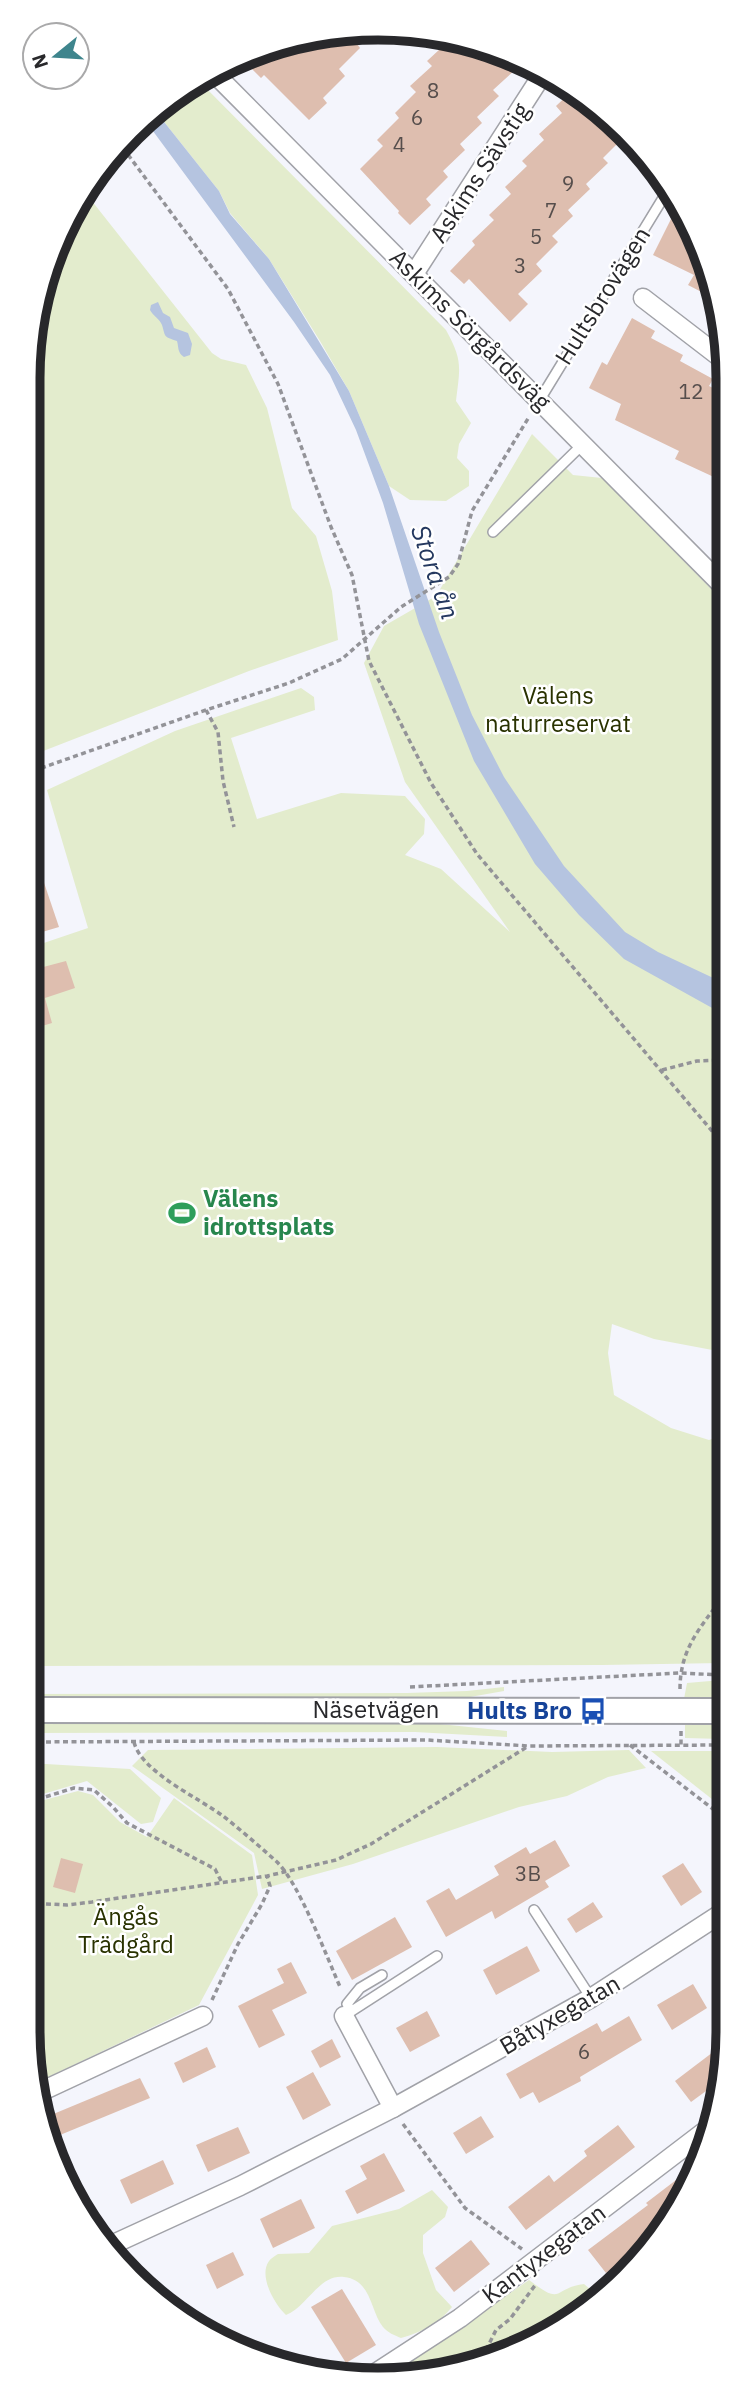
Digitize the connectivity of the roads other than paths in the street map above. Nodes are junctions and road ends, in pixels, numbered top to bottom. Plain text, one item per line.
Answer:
1 (220, 79) edge
2 (538, 81) edge
3 (664, 198) edge
4 (414, 274) junction
5 (643, 298) dead end
6 (715, 353) edge
7 (539, 401) junction
8 (583, 444) junction
9 (493, 532) dead end
10 (716, 579) edge
11 (40, 1710) edge
12 (716, 1711) edge
13 (534, 1910) dead end
14 (716, 1917) edge
15 (437, 1956) dead end
16 (382, 1975) dead end
17 (591, 1998) junction
18 (347, 2010) junction
19 (203, 2016) road end
20 (46, 2089) edge
21 (393, 2108) junction
22 (699, 2134) edge
23 (116, 2243) edge
24 (384, 2368) edge

1 - 4 street, Askims Sörgårdsväg
2 - 4 street, Askims Sävstig
3 - 7 lane, Hultsbrovägen
4 - 7 street, Askims Sörgårdsväg
5 - 6 street
7 - 8 street, Askims Sörgårdsväg
8 - 9 lane
8 - 10 street, Askims Sörgårdsväg
11 - 12 street, Näsetvägen
13 - 17 lane
14 - 17 street, Båtyxegatan
15 - 18 lane
16 - 18 lane
17 - 21 street, Båtyxegatan
18 - 21 street
19 - 20 street
21 - 23 street, Båtyxegatan
22 - 24 street, Kantyxegatan

